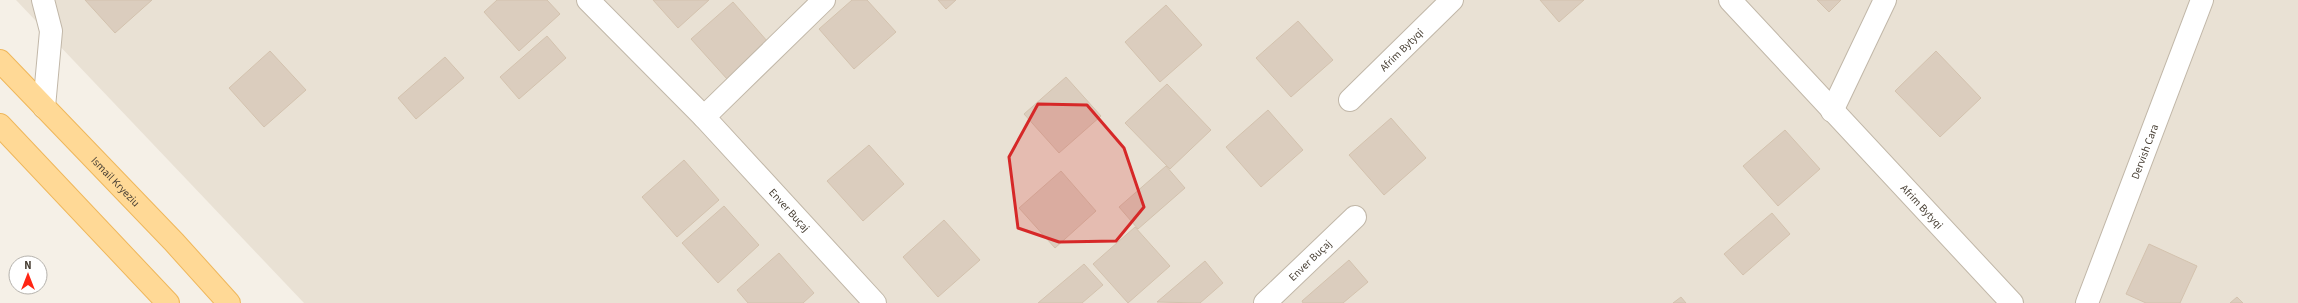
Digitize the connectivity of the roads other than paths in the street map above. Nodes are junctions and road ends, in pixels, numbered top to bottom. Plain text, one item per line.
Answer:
1 (43, 0) edge
2 (588, 0) edge
3 (824, 0) edge
4 (1452, 0) edge
5 (1730, 0) edge
6 (1885, 0) edge
7 (2202, 0) edge
8 (0, 62) edge
9 (1350, 100) dead end
10 (44, 107) junction
11 (1832, 111) junction
12 (704, 117) junction
13 (0, 125) edge
14 (1355, 217) dead end
15 (168, 303) edge
16 (229, 303) edge
17 (875, 303) edge
18 (1265, 303) edge
19 (2012, 303) edge
20 (2087, 303) edge

1 - 10 street
2 - 12 street, Enver Buçaj
3 - 12 street
4 - 9 street, Afrim Bytyqi
5 - 11 street, Afrim Bytyqi
6 - 11 street
7 - 20 street, Dervish Cara
8 - 10 main road, Ismail Kryeziu
10 - 16 main road, Ismail Kryeziu
11 - 19 street, Afrim Bytyqi
12 - 17 street, Enver Buçaj
13 - 15 main road
14 - 18 street, Enver Buçaj

